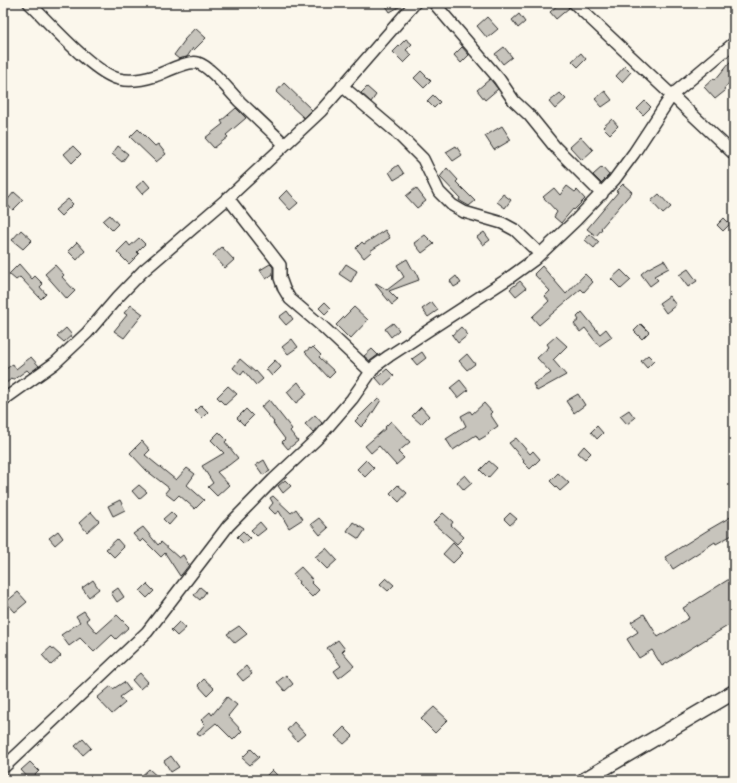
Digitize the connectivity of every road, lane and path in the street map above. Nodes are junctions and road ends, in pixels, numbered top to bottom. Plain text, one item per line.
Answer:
1 (29, 3) edge
2 (415, 3) edge
3 (434, 3) edge
4 (574, 3) edge
5 (734, 43) edge
6 (342, 86) junction
7 (672, 96) junction
8 (284, 144) junction
9 (734, 154) edge
10 (602, 194) junction
11 (228, 198) junction
12 (540, 254) junction
13 (371, 372) junction
14 (3, 400) edge
15 (734, 692) edge
16 (3, 768) edge
17 (584, 780) edge

1 - 8 street
2 - 6 street
3 - 10 street
4 - 7 street
5 - 7 street
6 - 8 street
6 - 12 street
7 - 9 street
7 - 10 street
8 - 11 street
10 - 12 street
11 - 13 street
11 - 14 street
12 - 13 street
13 - 16 street
15 - 17 main road

